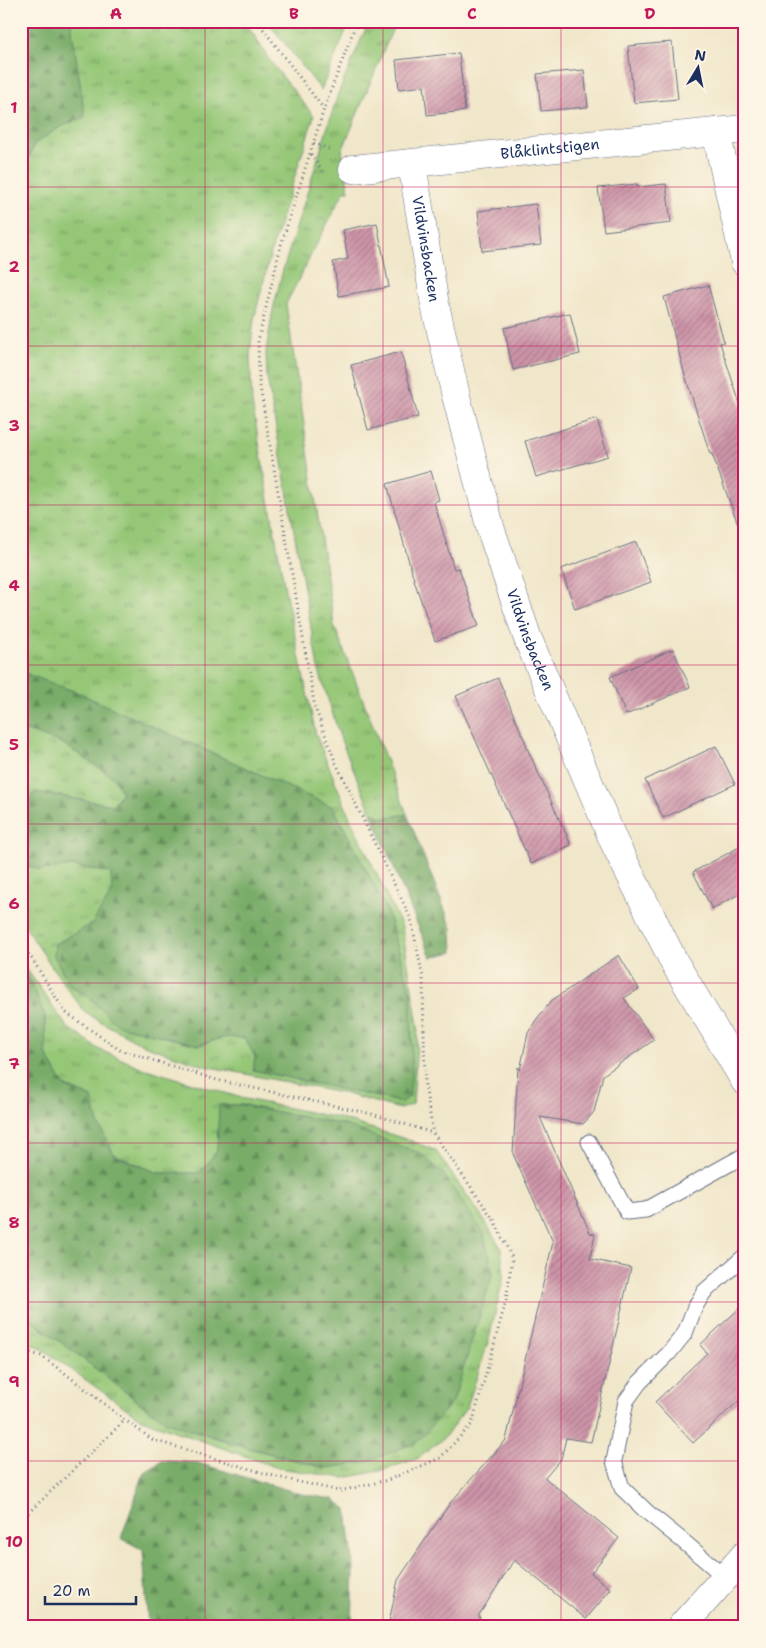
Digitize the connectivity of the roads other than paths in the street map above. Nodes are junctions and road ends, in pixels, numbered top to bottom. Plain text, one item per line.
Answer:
1 (745, 129) edge
2 (716, 132) junction
3 (412, 164) junction
4 (353, 170) dead end
5 (745, 262) edge
6 (745, 1081) edge
7 (589, 1142) dead end
8 (745, 1154) edge
9 (745, 1256) edge
10 (745, 1555) edge
11 (725, 1577) junction
12 (680, 1627) edge

1 - 2 street, Blåklintstigen
2 - 3 street, Blåklintstigen
2 - 5 street
3 - 4 street, Blåklintstigen
3 - 6 street, Vildvinsbacken
7 - 8 lane
9 - 11 lane
10 - 11 street
11 - 12 street

